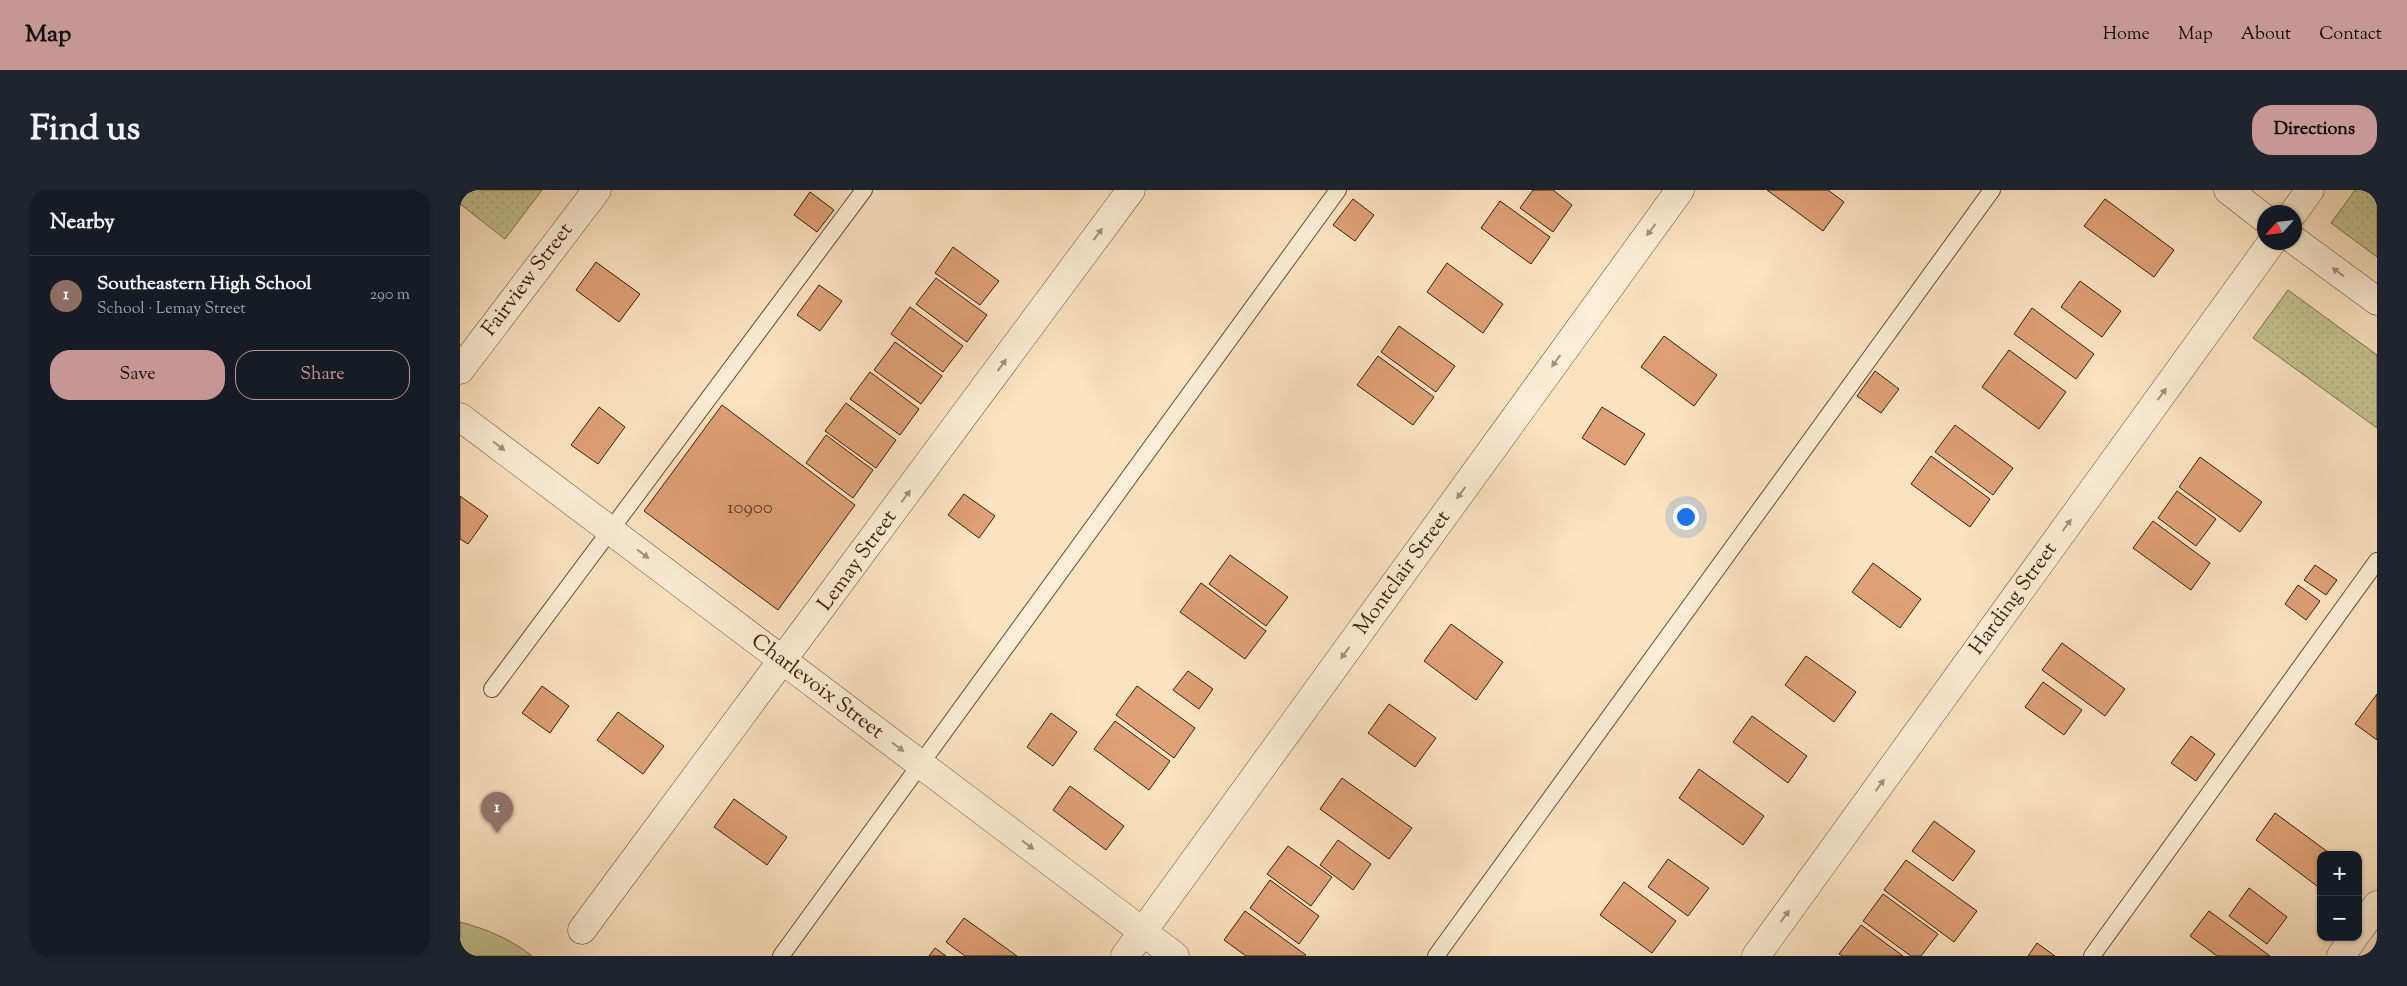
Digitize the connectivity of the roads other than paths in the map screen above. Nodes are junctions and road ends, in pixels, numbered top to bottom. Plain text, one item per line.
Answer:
1 (596, 190) edge
2 (864, 190) edge
3 (1131, 190) edge
4 (1338, 190) edge
5 (1680, 190) edge
6 (1992, 190) edge
7 (2228, 190) edge
8 (2310, 190) edge
9 (2299, 205) edge
10 (2257, 213) edge
11 (2302, 246) edge
12 (2266, 250) edge
13 (2377, 301) edge
14 (460, 370) edge
15 (460, 417) edge
16 (610, 530) junction
17 (2377, 561) edge
18 (783, 662) junction
19 (492, 689) dead end
20 (921, 764) junction
21 (2377, 905) edge
22 (2362, 926) edge
23 (582, 930) dead end
24 (1143, 932) junction
25 (2351, 941) edge
26 (781, 956) edge
27 (1125, 956) edge
28 (1175, 956) edge
29 (1436, 956) edge
30 (1756, 956) edge
31 (2092, 956) edge
32 (2341, 956) edge

1 - 14 street, Fairview Street
2 - 16 lane
18 -> 3 street, Lemay Street
4 - 20 lane
5 -> 24 street, Montclair Street
6 - 29 lane
7 - 10 street
8 - 9 street
13 -> 11 street
30 -> 12 street, Harding Street
15 -> 16 street, Charlevoix Street
16 -> 18 street, Charlevoix Street
16 - 19 lane
17 - 31 lane
18 -> 20 street, Charlevoix Street
18 - 23 street, Lemay Street
20 -> 24 street, Charlevoix Street
20 - 26 lane
21 - 22 street
24 - 27 street, Montclair Street
24 - 28 street, Charlevoix Street
25 - 32 street

